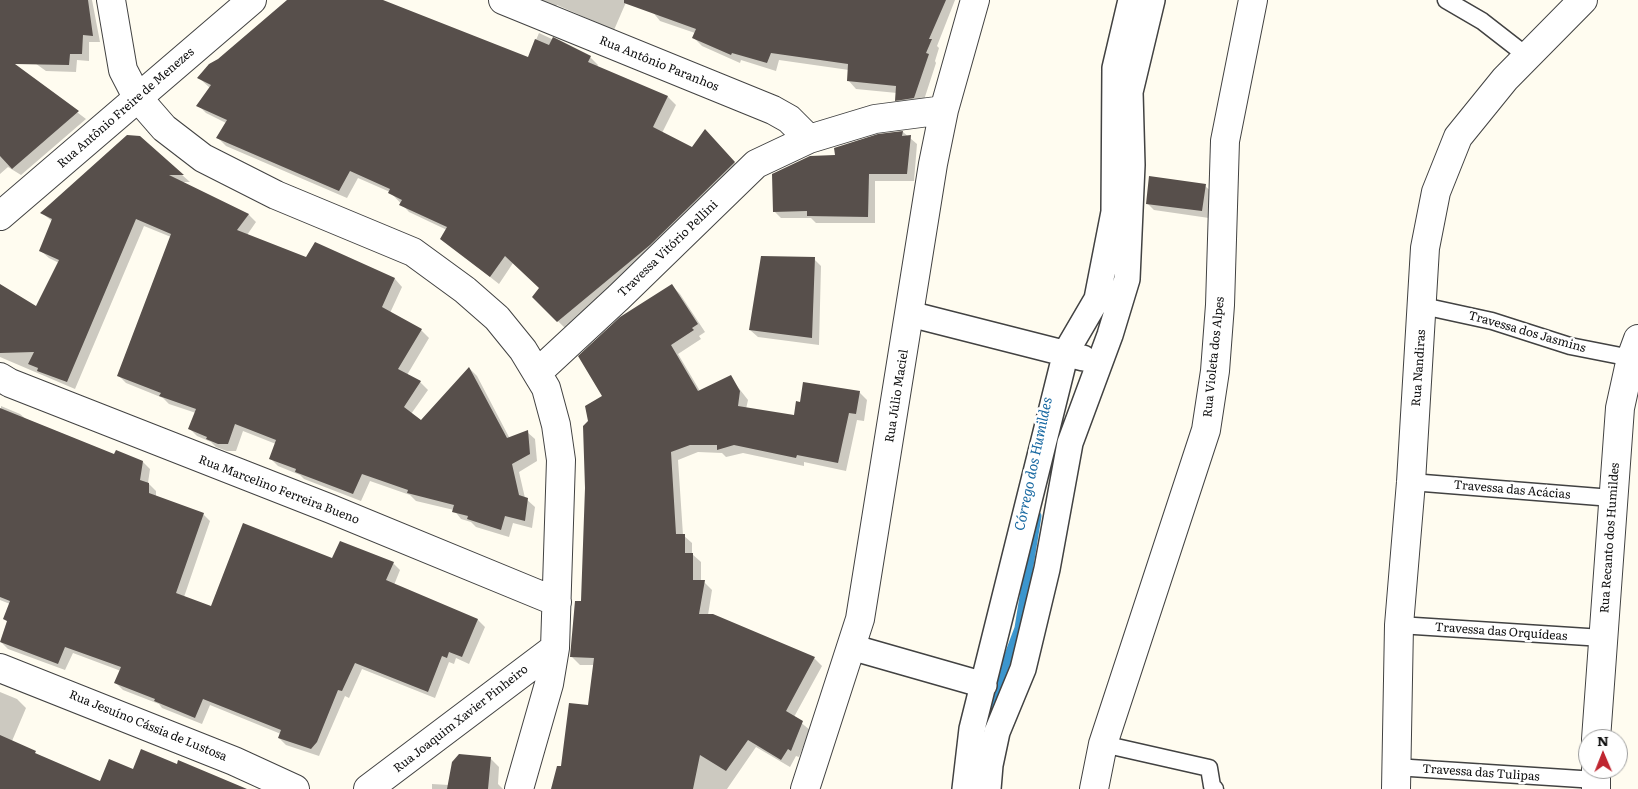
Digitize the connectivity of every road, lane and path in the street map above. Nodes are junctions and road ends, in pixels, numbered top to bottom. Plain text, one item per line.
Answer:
1 (111, 0) edge
2 (252, 0) edge
3 (503, 0) edge
4 (975, 0) edge
5 (1131, 0) edge
6 (1152, 0) edge
7 (1253, 0) edge
8 (1446, 0) edge
9 (1583, 0) edge
10 (1527, 56) junction
11 (137, 97) junction
12 (944, 110) junction
13 (809, 139) junction
14 (0, 216) edge
15 (1423, 306) junction
16 (910, 314) junction
17 (1635, 348) edge
18 (1069, 353) junction
19 (1097, 363) junction
20 (537, 373) junction
21 (0, 377) edge
22 (1411, 482) junction
23 (1612, 498) junction
24 (557, 602) junction
25 (1399, 625) junction
26 (1603, 638) junction
27 (851, 647) junction
28 (554, 648) junction
29 (0, 668) edge
30 (984, 685) junction
31 (1597, 729) edge
32 (1103, 744) junction
33 (1395, 778) edge
34 (1578, 779) edge
35 (295, 789) edge
36 (368, 789) edge
37 (519, 789) edge
38 (805, 789) edge
39 (966, 789) edge
40 (988, 789) edge
41 (1094, 789) edge
42 (1215, 789) edge

1 - 11 street
2 - 11 street, Rua Antônio Freire de Menezes
3 - 13 street, Rua Antônio Paranhos
4 - 12 street, Rua Júlio Maciel
5 - 18 street
6 - 19 street
7 - 32 street, Rua Violeta dos Alpes
8 - 10 lane
9 - 10 street, Rua Nandiras
10 - 15 street, Rua Nandiras
11 - 14 street, Rua Antônio Freire de Menezes
11 - 20 street
12 - 13 street, Travessa Vitório Pellini
12 - 16 street, Rua Júlio Maciel
13 - 20 street, Travessa Vitório Pellini
15 - 17 lane, Travessa dos Jasmins
15 - 22 street, Rua Nandiras
16 - 18 street
16 - 27 street, Rua Júlio Maciel
17 - 23 street, Rua Recanto dos Humildes
18 - 19 street
18 - 30 street
19 - 40 street
20 - 24 street
21 - 24 street, Rua Marcelino Ferreira Bueno
22 - 23 lane, Travessa das Acácias
22 - 25 street, Rua Nandiras
23 - 26 street, Rua Recanto dos Humildes
24 - 28 street
25 - 26 lane, Travessa das Orquídeas
25 - 33 street, Rua Nandiras
26 - 31 street, Rua Recanto dos Humildes
27 - 30 street
27 - 38 street, Rua Júlio Maciel
28 - 36 street, Rua Joaquim Xavier Pinheiro
28 - 37 street
29 - 35 street, Rua Jesuíno Cássia de Lustosa
30 - 39 street
32 - 41 street, Rua Violeta dos Alpes
32 - 42 lane
33 - 34 lane, Travessa das Tulipas

